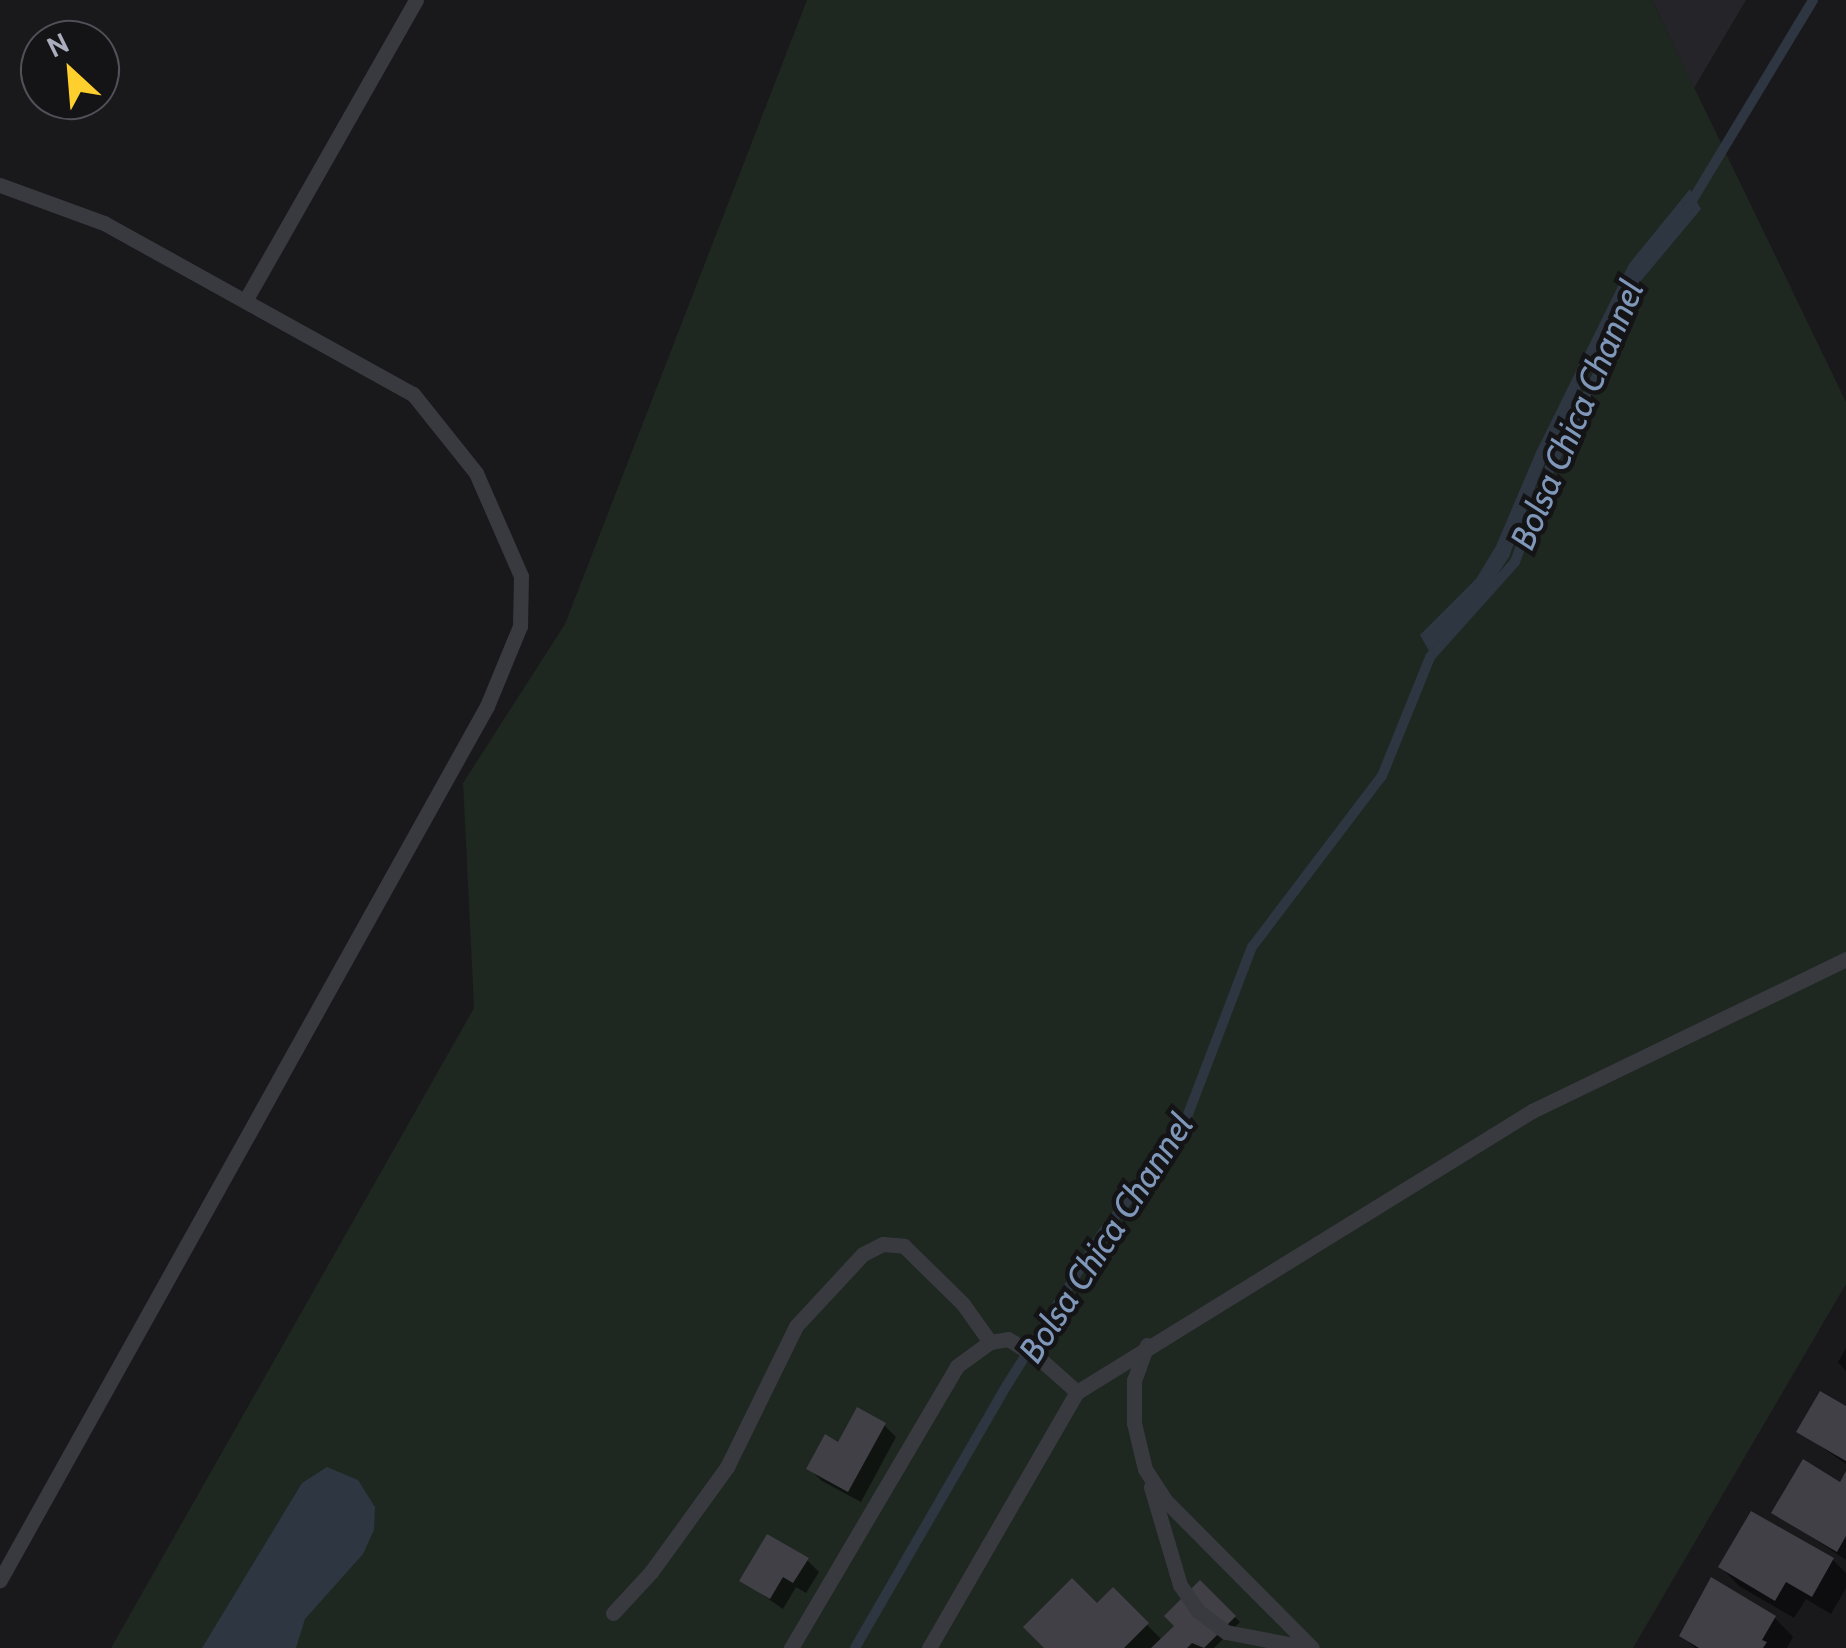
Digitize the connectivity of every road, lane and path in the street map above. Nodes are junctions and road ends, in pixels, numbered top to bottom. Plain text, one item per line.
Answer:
1 (416, 0) edge
2 (0, 185) edge
3 (245, 301) junction
4 (1846, 958) edge
5 (990, 1342) junction
6 (1147, 1346) junction
7 (1077, 1392) junction
8 (1146, 1469) junction
9 (0, 1580) edge
10 (614, 1613) dead end
11 (792, 1648) edge
12 (929, 1648) edge
13 (1311, 1648) edge

1 - 3 lane
2 - 3 lane
3 - 9 lane
4 - 6 lane
5 - 7 lane
5 - 10 lane
5 - 11 lane
6 - 7 lane
6 - 8 lane
7 - 12 lane
8 - 13 lane
8 - 13 lane

